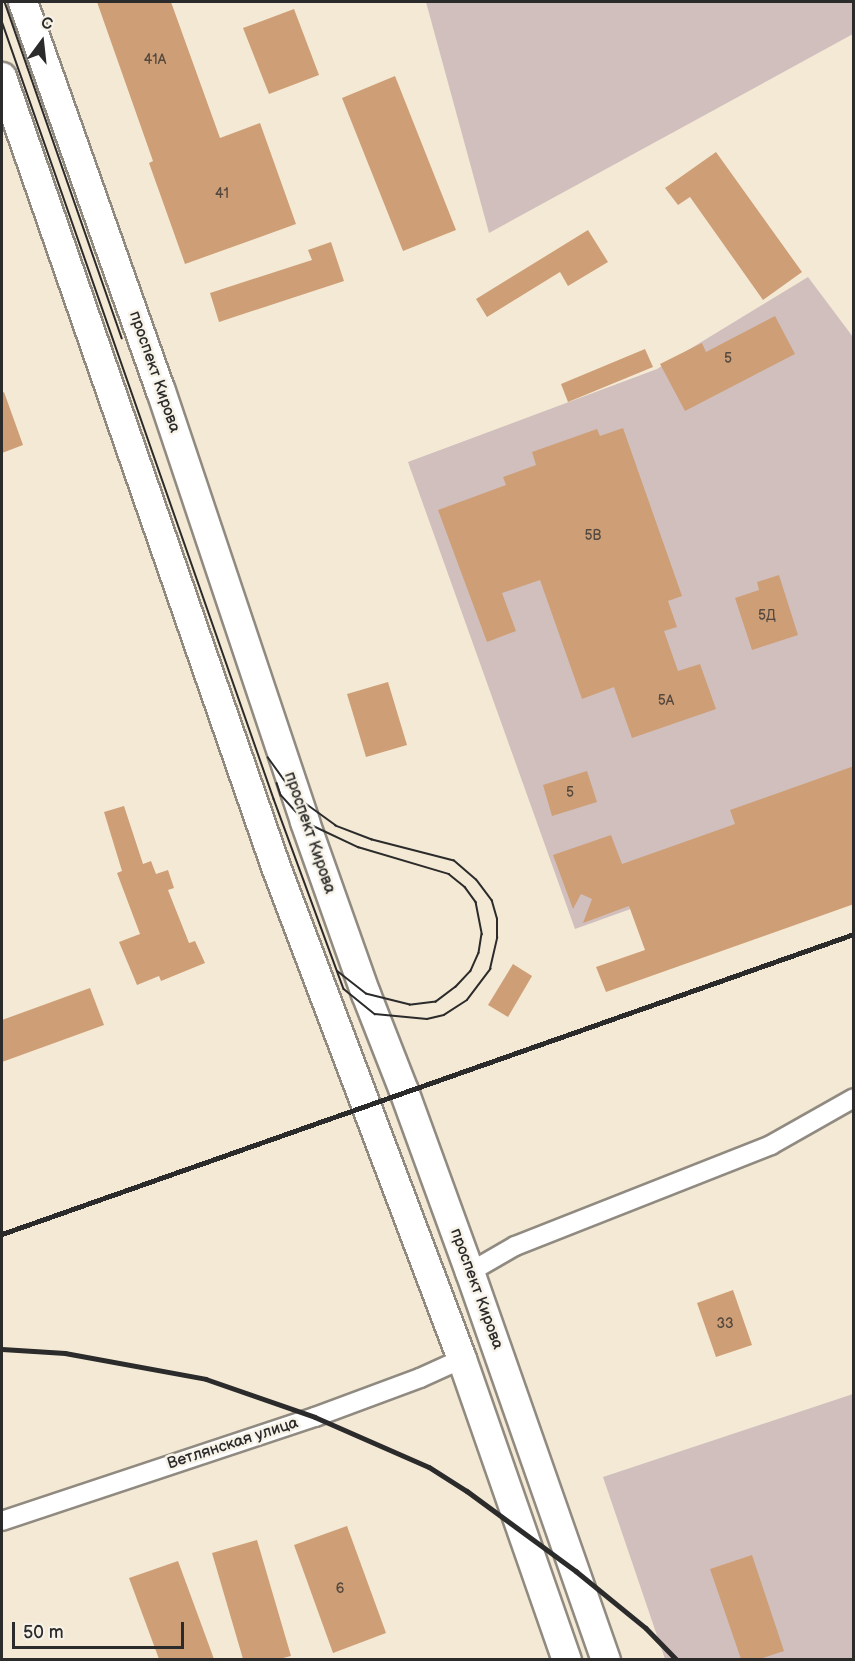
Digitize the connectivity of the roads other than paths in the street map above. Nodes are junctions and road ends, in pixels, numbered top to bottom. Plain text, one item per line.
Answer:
1 (23, 2) edge
2 (2, 77) edge
3 (854, 1098) edge
4 (470, 1272) junction
5 (462, 1359) junction
6 (2, 1521) edge
7 (567, 1659) edge
8 (606, 1659) edge

1 - 4 main road, проспект Кирова
2 - 5 main road
3 - 4 street
4 - 8 main road, проспект Кирова
5 - 6 street, Ветлянская улица
5 - 7 main road

